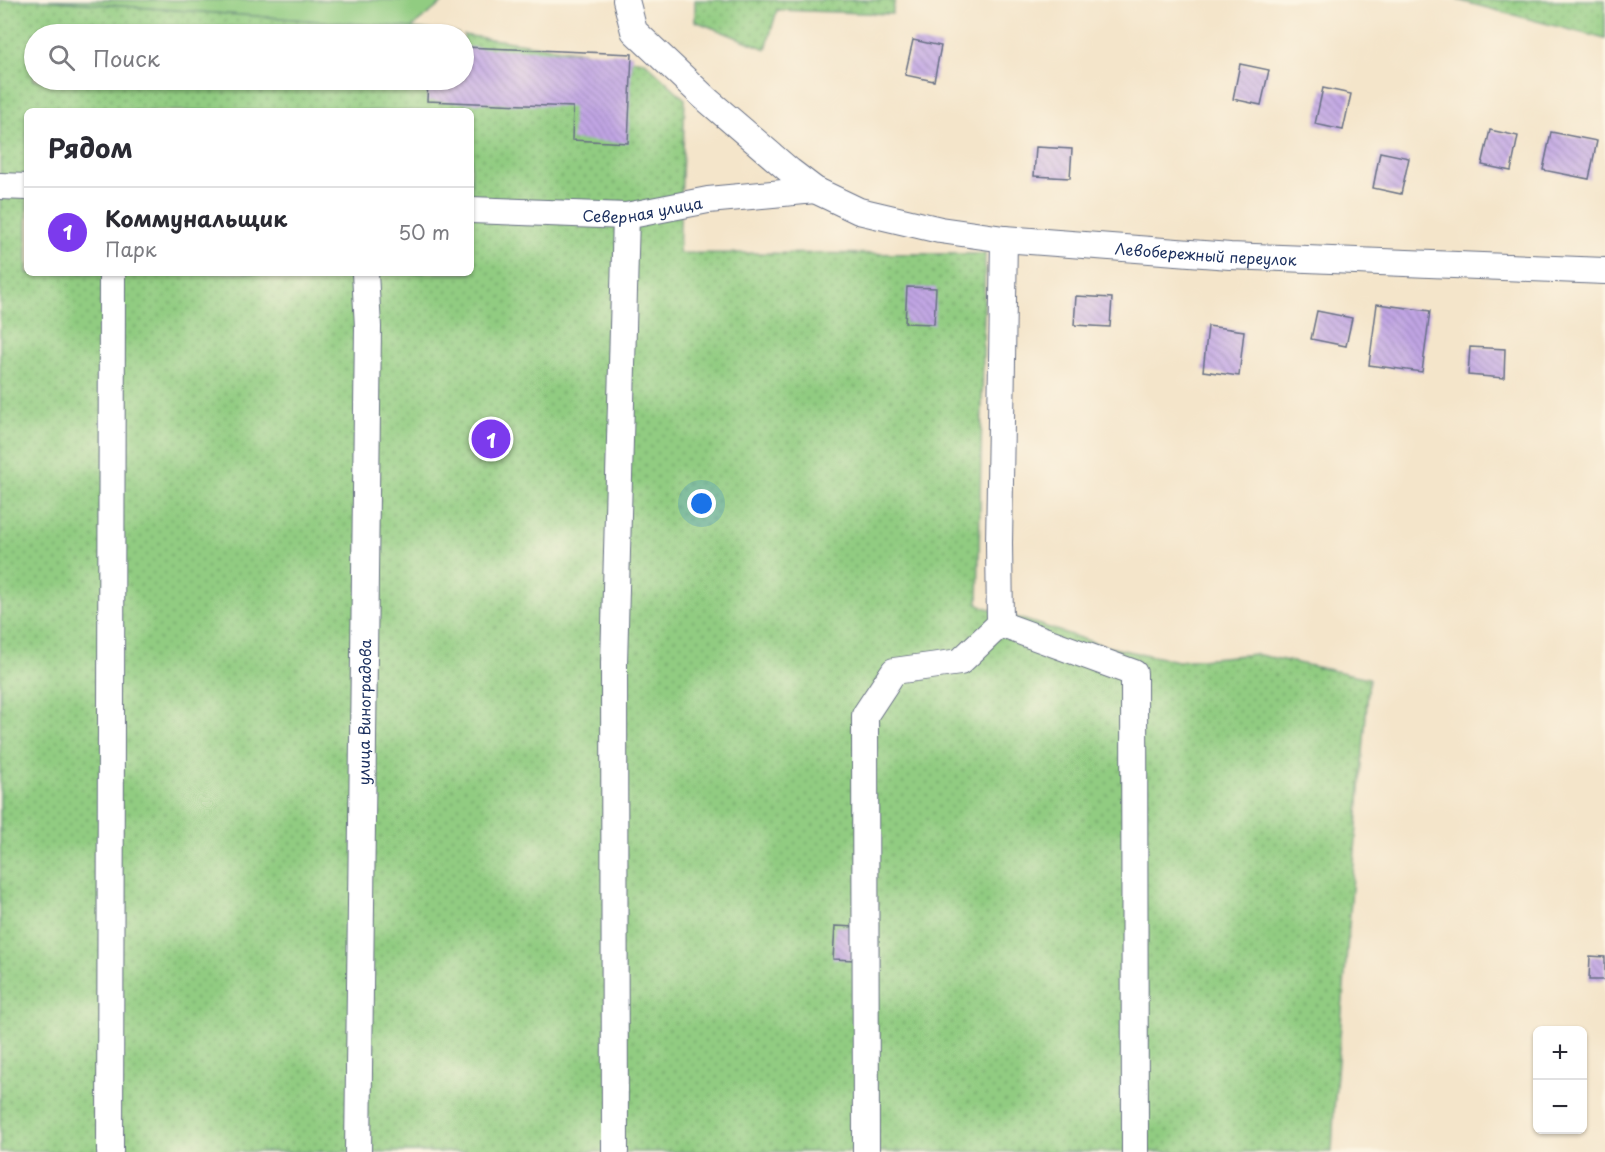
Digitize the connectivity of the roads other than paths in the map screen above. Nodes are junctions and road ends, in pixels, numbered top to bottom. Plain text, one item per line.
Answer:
1 (626, 0) edge
2 (0, 186) edge
3 (24, 187) edge
4 (815, 190) junction
5 (474, 210) edge
6 (626, 216) junction
7 (1004, 239) junction
8 (1605, 271) edge
9 (112, 276) edge
10 (365, 276) edge
11 (1000, 624) junction
12 (110, 1152) edge
13 (358, 1152) edge
14 (615, 1152) edge
15 (866, 1152) edge
16 (1135, 1152) edge

1 - 4 street, Левобережный переулок
2 - 3 street
4 - 6 street, Северная улица
4 - 7 street, Левобережный переулок
5 - 6 street, Северная улица
6 - 14 street
7 - 8 street, Левобережный переулок
7 - 11 street
9 - 12 street
10 - 13 street, улица Виноградова
11 - 15 street
11 - 16 street

